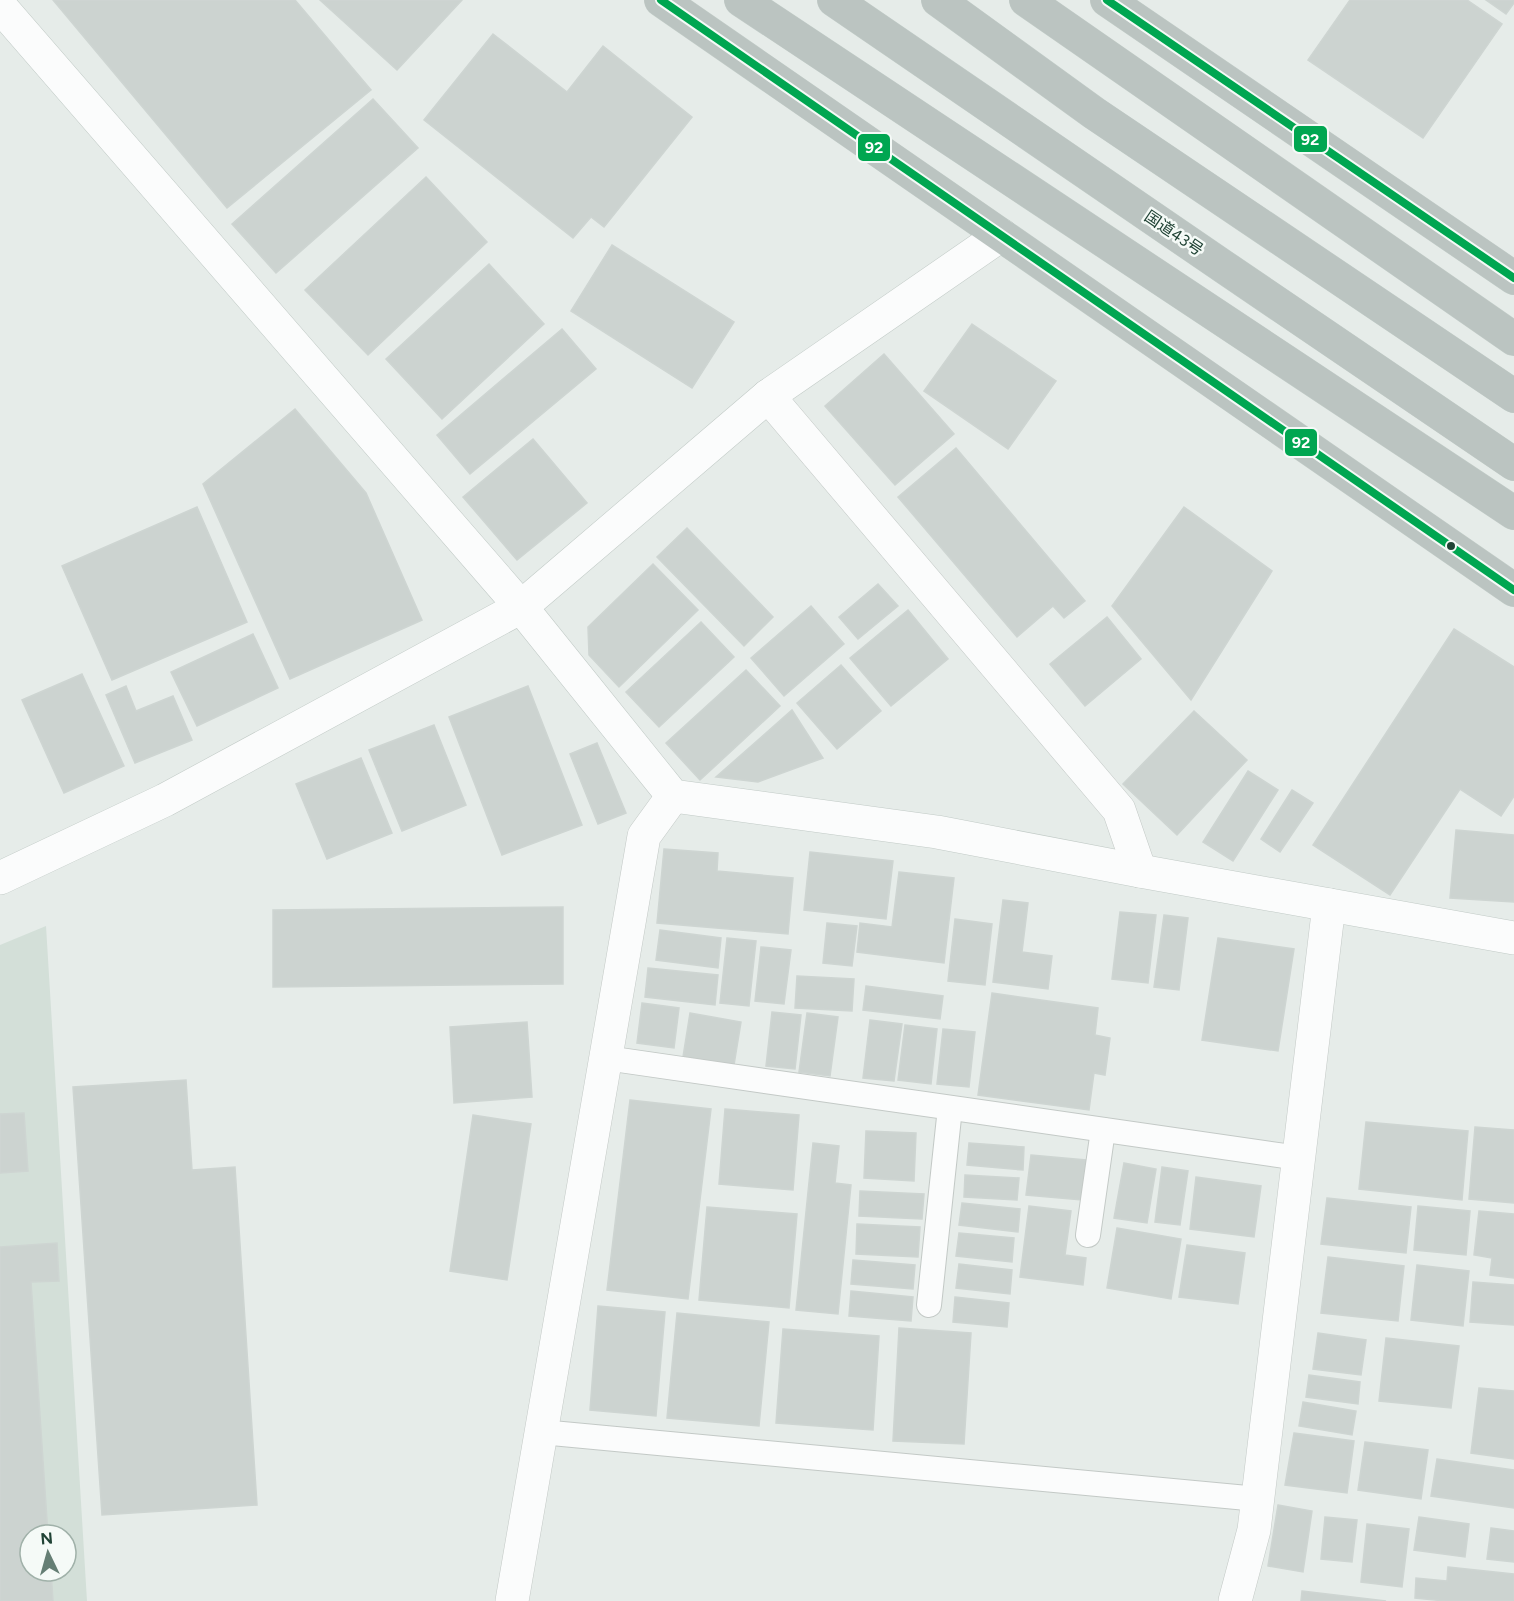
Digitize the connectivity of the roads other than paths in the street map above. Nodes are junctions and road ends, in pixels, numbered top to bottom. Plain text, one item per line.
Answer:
1 (661, 0) edge
2 (741, 0) edge
3 (834, 0) edge
4 (938, 0) edge
5 (1026, 0) edge
6 (1107, 0) edge
7 (0, 6) edge
8 (1001, 235) junction
9 (1514, 278) edge
10 (1514, 339) edge
11 (768, 396) junction
12 (1514, 396) edge
13 (1514, 464) edge
14 (1514, 513) edge
15 (1514, 590) edge
16 (521, 607) junction
17 (673, 796) junction
18 (1140, 871) junction
19 (0, 878) edge
20 (1329, 905) junction
21 (1514, 938) edge
22 (606, 1058) junction
23 (950, 1108) junction
24 (1103, 1130) junction
25 (1299, 1158) junction
26 (1088, 1235) dead end
27 (929, 1305) dead end
28 (541, 1432) junction
29 (1258, 1499) junction
30 (512, 1601) edge
31 (1235, 1601) edge

1 - 8 highway
2 - 14 highway
3 - 13 highway, 国道43号
4 - 12 highway
5 - 10 highway
6 - 9 highway
7 - 16 street
8 - 11 street
8 - 15 highway
11 - 16 street
11 - 18 street
16 - 17 street
16 - 19 street
17 - 18 street
17 - 22 street
18 - 20 street
20 - 21 street
20 - 25 street
22 - 23 lane
22 - 28 street
23 - 24 lane
23 - 27 lane
24 - 25 lane
24 - 26 lane
25 - 29 street
28 - 29 lane
28 - 30 street
29 - 31 street

